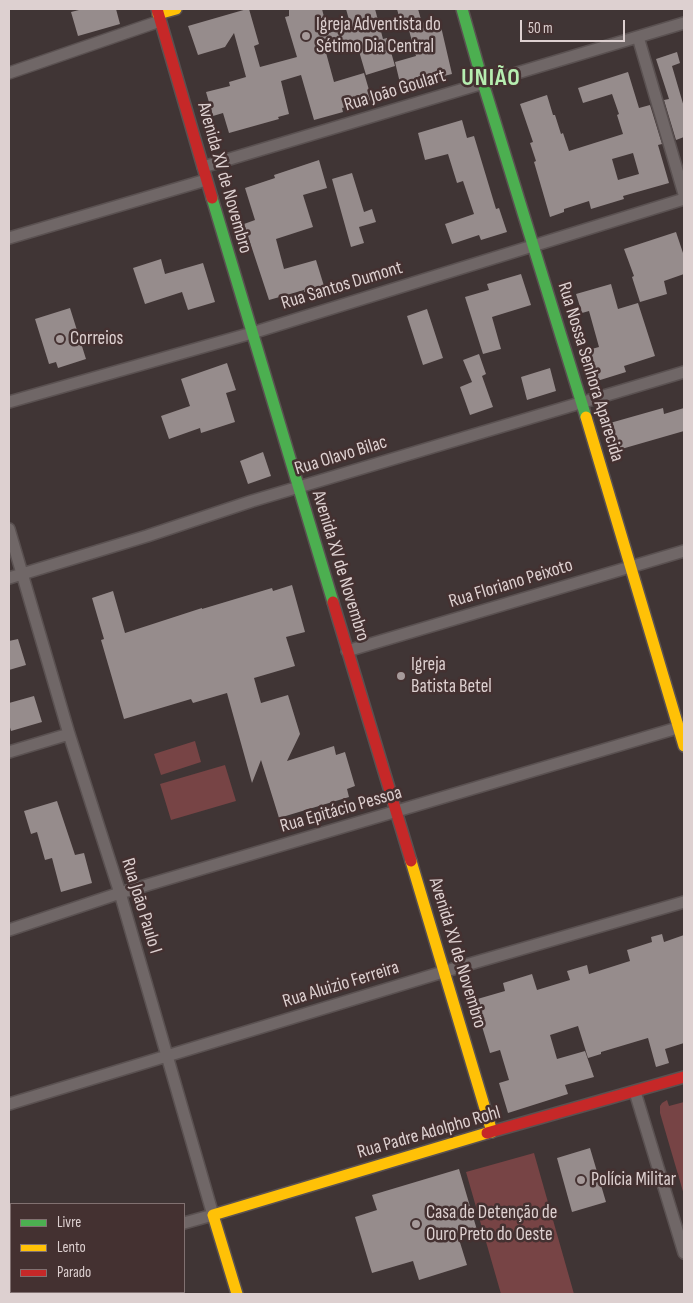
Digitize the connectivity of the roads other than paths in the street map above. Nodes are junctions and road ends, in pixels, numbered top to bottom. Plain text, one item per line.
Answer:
1 (176, 9) edge
2 (462, 9) edge
3 (158, 15) edge
4 (684, 23) edge
5 (638, 37) junction
6 (9, 73) edge
7 (484, 83) junction
8 (202, 167) junction
9 (206, 180) junction
10 (684, 194) edge
11 (684, 199) edge
12 (9, 238) edge
13 (533, 245) junction
14 (252, 333) junction
15 (684, 372) edge
16 (9, 402) edge
17 (582, 402) junction
18 (298, 488) junction
19 (9, 529) edge
20 (684, 551) edge
21 (630, 567) junction
22 (23, 574) junction
23 (9, 578) edge
24 (347, 651) junction
25 (682, 727) edge
26 (69, 734) junction
27 (684, 746) edge
28 (9, 752) edge
29 (395, 812) junction
30 (120, 893) junction
31 (684, 902) edge
32 (9, 930) edge
33 (444, 971) junction
34 (167, 1056) junction
35 (684, 1077) edge
36 (635, 1092) junction
37 (9, 1104) edge
38 (492, 1132) junction
39 (213, 1215) junction
40 (185, 1223) edge
41 (684, 1253) edge
42 (237, 1294) edge

1 - 3 street
2 - 7 street, Rua Nossa Senhora Aparecida
3 - 6 street
3 - 8 street, Avenida XV de Novembro
4 - 5 street, Rua João Goulart
5 - 7 street, Rua João Goulart
5 - 10 street
7 - 8 street, Rua João Goulart
7 - 13 street, Rua Nossa Senhora Aparecida
8 - 9 street, Avenida XV de Novembro
9 - 12 street
9 - 14 street, Avenida XV de Novembro
11 - 13 street, Rua Santos Dumont
13 - 14 street, Rua Santos Dumont
13 - 17 street, Rua Nossa Senhora Aparecida
14 - 16 street, Rua Santos Dumont
14 - 18 street, Avenida XV de Novembro
15 - 17 street, Rua Olavo Bilac
17 - 18 street, Rua Olavo Bilac
17 - 21 street, Rua Nossa Senhora Aparecida
18 - 22 street, Rua Olavo Bilac
18 - 24 street, Avenida XV de Novembro
19 - 22 street, Rua João Paulo I
20 - 21 street, Rua Floriano Peixoto
21 - 24 street, Rua Floriano Peixoto
21 - 25 street, Rua Nossa Senhora Aparecida
22 - 23 street, Rua Olavo Bilac
22 - 26 street, Rua João Paulo I
24 - 29 street, Avenida XV de Novembro
25 - 27 street, Rua Nossa Senhora Aparecida
25 - 29 street, Rua Epitácio Pessoa
26 - 28 street
26 - 30 street, Rua João Paulo I
29 - 30 street, Rua Epitácio Pessoa
29 - 33 street, Avenida XV de Novembro
30 - 32 street, Rua Epitácio Pessoa
30 - 34 street, Rua João Paulo I
31 - 33 street, Rua Aluizio Ferreira
33 - 34 street, Rua Aluizio Ferreira
33 - 38 street, Avenida XV de Novembro
34 - 37 street, Rua Aluizio Ferreira
34 - 39 street, Rua João Paulo I
35 - 36 street, Rua Padre Adolpho Rohl
36 - 38 street, Rua Padre Adolpho Rohl
36 - 41 street
38 - 39 street, Rua Padre Adolpho Rohl
39 - 40 street, Rua Padre Adolpho Rohl
39 - 42 street, Rua João Paulo I

